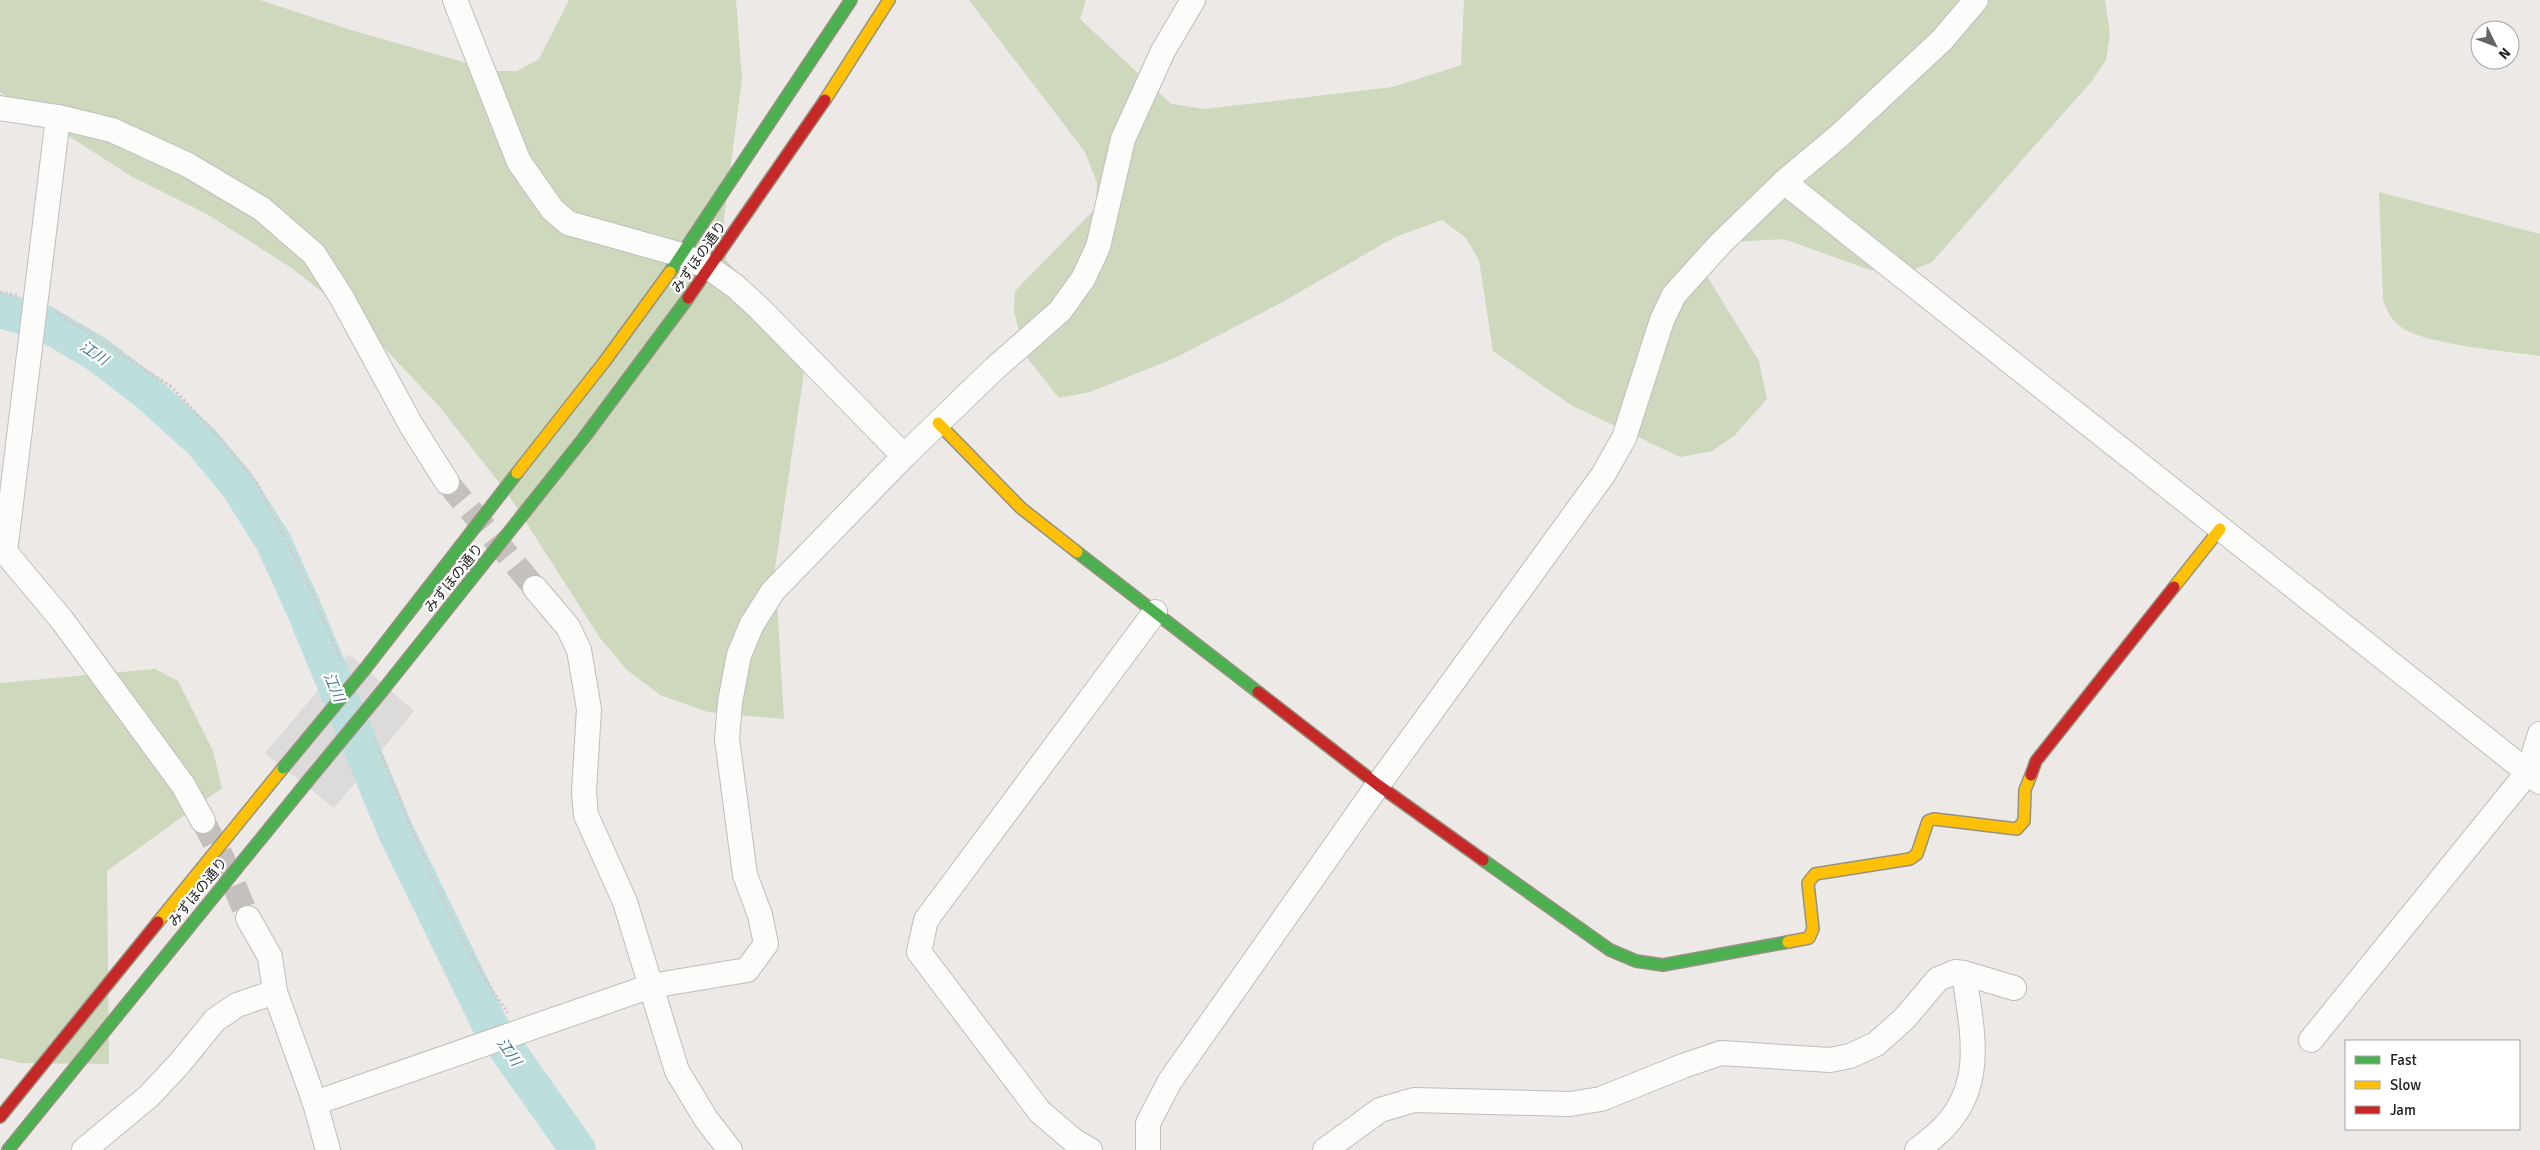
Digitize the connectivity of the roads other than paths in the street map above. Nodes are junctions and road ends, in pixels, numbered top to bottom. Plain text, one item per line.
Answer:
1 (455, 0) edge
2 (851, 0) edge
3 (889, 0) edge
4 (1193, 0) edge
5 (1976, 0) edge
6 (0, 108) edge
7 (58, 117) junction
8 (1784, 182) junction
9 (682, 255) junction
10 (711, 268) junction
11 (938, 424) junction
12 (904, 456) junction
13 (447, 482) tunnel mouth
14 (2220, 529) junction
15 (6, 562) edge
16 (535, 588) tunnel mouth
17 (1155, 612) junction
18 (2540, 734) edge
19 (2534, 777) edge
20 (1378, 785) junction
21 (203, 821) tunnel mouth
22 (248, 918) tunnel mouth
23 (1964, 973) junction
24 (651, 986) junction
25 (2014, 988) dead end
26 (275, 992) junction
27 (2311, 1040) dead end
28 (316, 1103) junction
29 (0, 1117) edge
30 (8, 1150) edge
31 (84, 1150) edge
32 (328, 1150) edge
33 (730, 1150) edge
34 (1090, 1150) edge
35 (1148, 1150) edge
36 (1325, 1150) edge
37 (1917, 1150) edge

1 - 9 street
2 - 9 street, みずほの通り
3 - 10 street, みずほの通り
4 - 11 street
5 - 8 street
6 - 7 street
7 - 13 street
7 - 15 street
8 - 14 street
8 - 20 street
9 - 10 street
9 - 29 street, みずほの通り, bridge
10 - 12 street
10 - 30 street, みずほの通り, bridge
11 - 12 street
11 - 17 street
12 - 24 street
14 - 19 street
14 - 20 street
15 - 21 street
16 - 24 street
17 - 20 street
17 - 34 street
18 - 19 street
19 - 27 street
20 - 35 street
22 - 26 street
23 - 25 street
23 - 36 street
23 - 37 street
24 - 28 street
24 - 33 street
26 - 28 street
26 - 31 street
28 - 32 street

